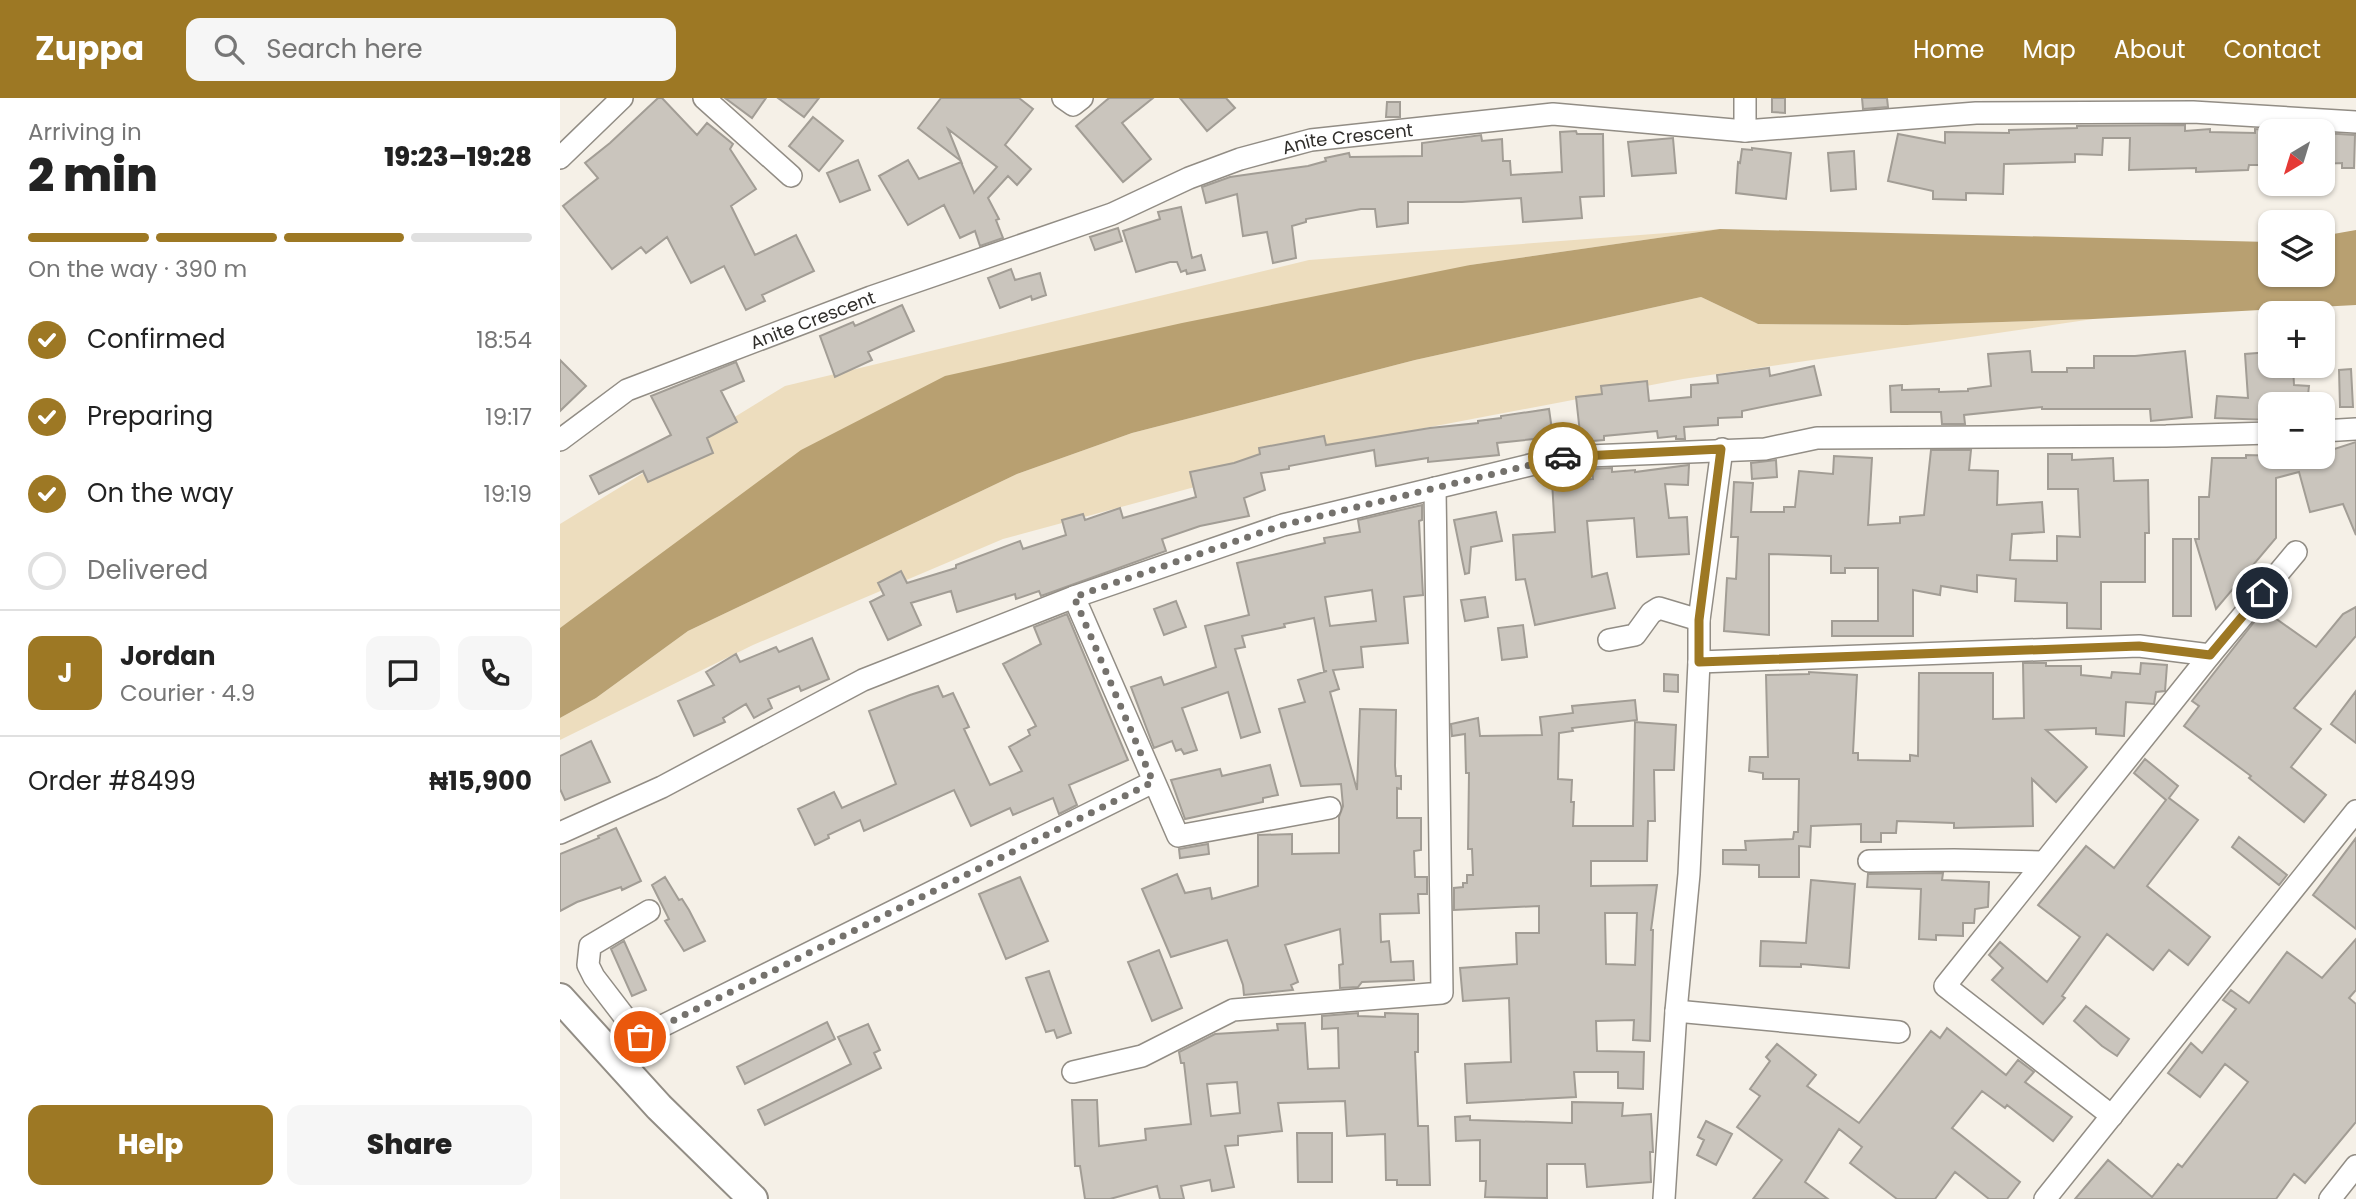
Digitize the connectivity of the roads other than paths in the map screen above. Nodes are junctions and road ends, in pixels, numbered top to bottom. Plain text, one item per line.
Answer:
1 (622, 98) edge
2 (704, 98) edge
3 (1745, 98) edge
4 (2195, 105) edge
5 (1976, 106) edge
6 (2356, 122) edge
7 (1745, 131) junction
8 (560, 158) edge
9 (791, 176) dead end
10 (2356, 429) edge
11 (2335, 430) edge
12 (2258, 433) edge
13 (560, 440) edge
14 (1721, 449) junction
15 (1435, 488) junction
16 (2297, 552) dead end
17 (1074, 597) junction
18 (1699, 620) junction
19 (1609, 640) dead end
20 (2210, 655) junction
21 (1699, 662) junction
22 (1153, 782) junction
23 (1330, 808) dead end
24 (2356, 811) edge
25 (560, 833) edge
26 (1869, 861) dead end
27 (2042, 862) junction
28 (649, 911) dead end
29 (560, 998) edge
30 (1676, 1011) junction
31 (1899, 1032) dead end
32 (640, 1037) junction
33 (615, 1058) junction
34 (1073, 1072) dead end
35 (2112, 1116) junction
36 (2356, 1166) edge
37 (753, 1199) edge
38 (1664, 1199) edge
39 (2045, 1199) edge
40 (2330, 1199) edge

1 - 8 street
2 - 9 street
3 - 7 street
4 - 5 street, Anite Crescent
4 - 6 street, Anite Crescent
5 - 7 street, Anite Crescent
7 - 13 street, Anite Crescent
10 - 11 street
12 - 14 street
14 - 15 street
14 - 18 street
15 - 17 street
15 - 34 street
16 - 20 street
17 - 22 street
17 - 25 street
18 - 19 street
18 - 21 street
20 - 21 street
20 - 27 street
21 - 30 street
22 - 23 street
22 - 32 street
24 - 35 street
26 - 27 street
27 - 35 street
28 - 32 street
29 - 33 main road
30 - 31 street
30 - 38 street
32 - 33 street
33 - 37 main road
35 - 39 street
36 - 40 street

